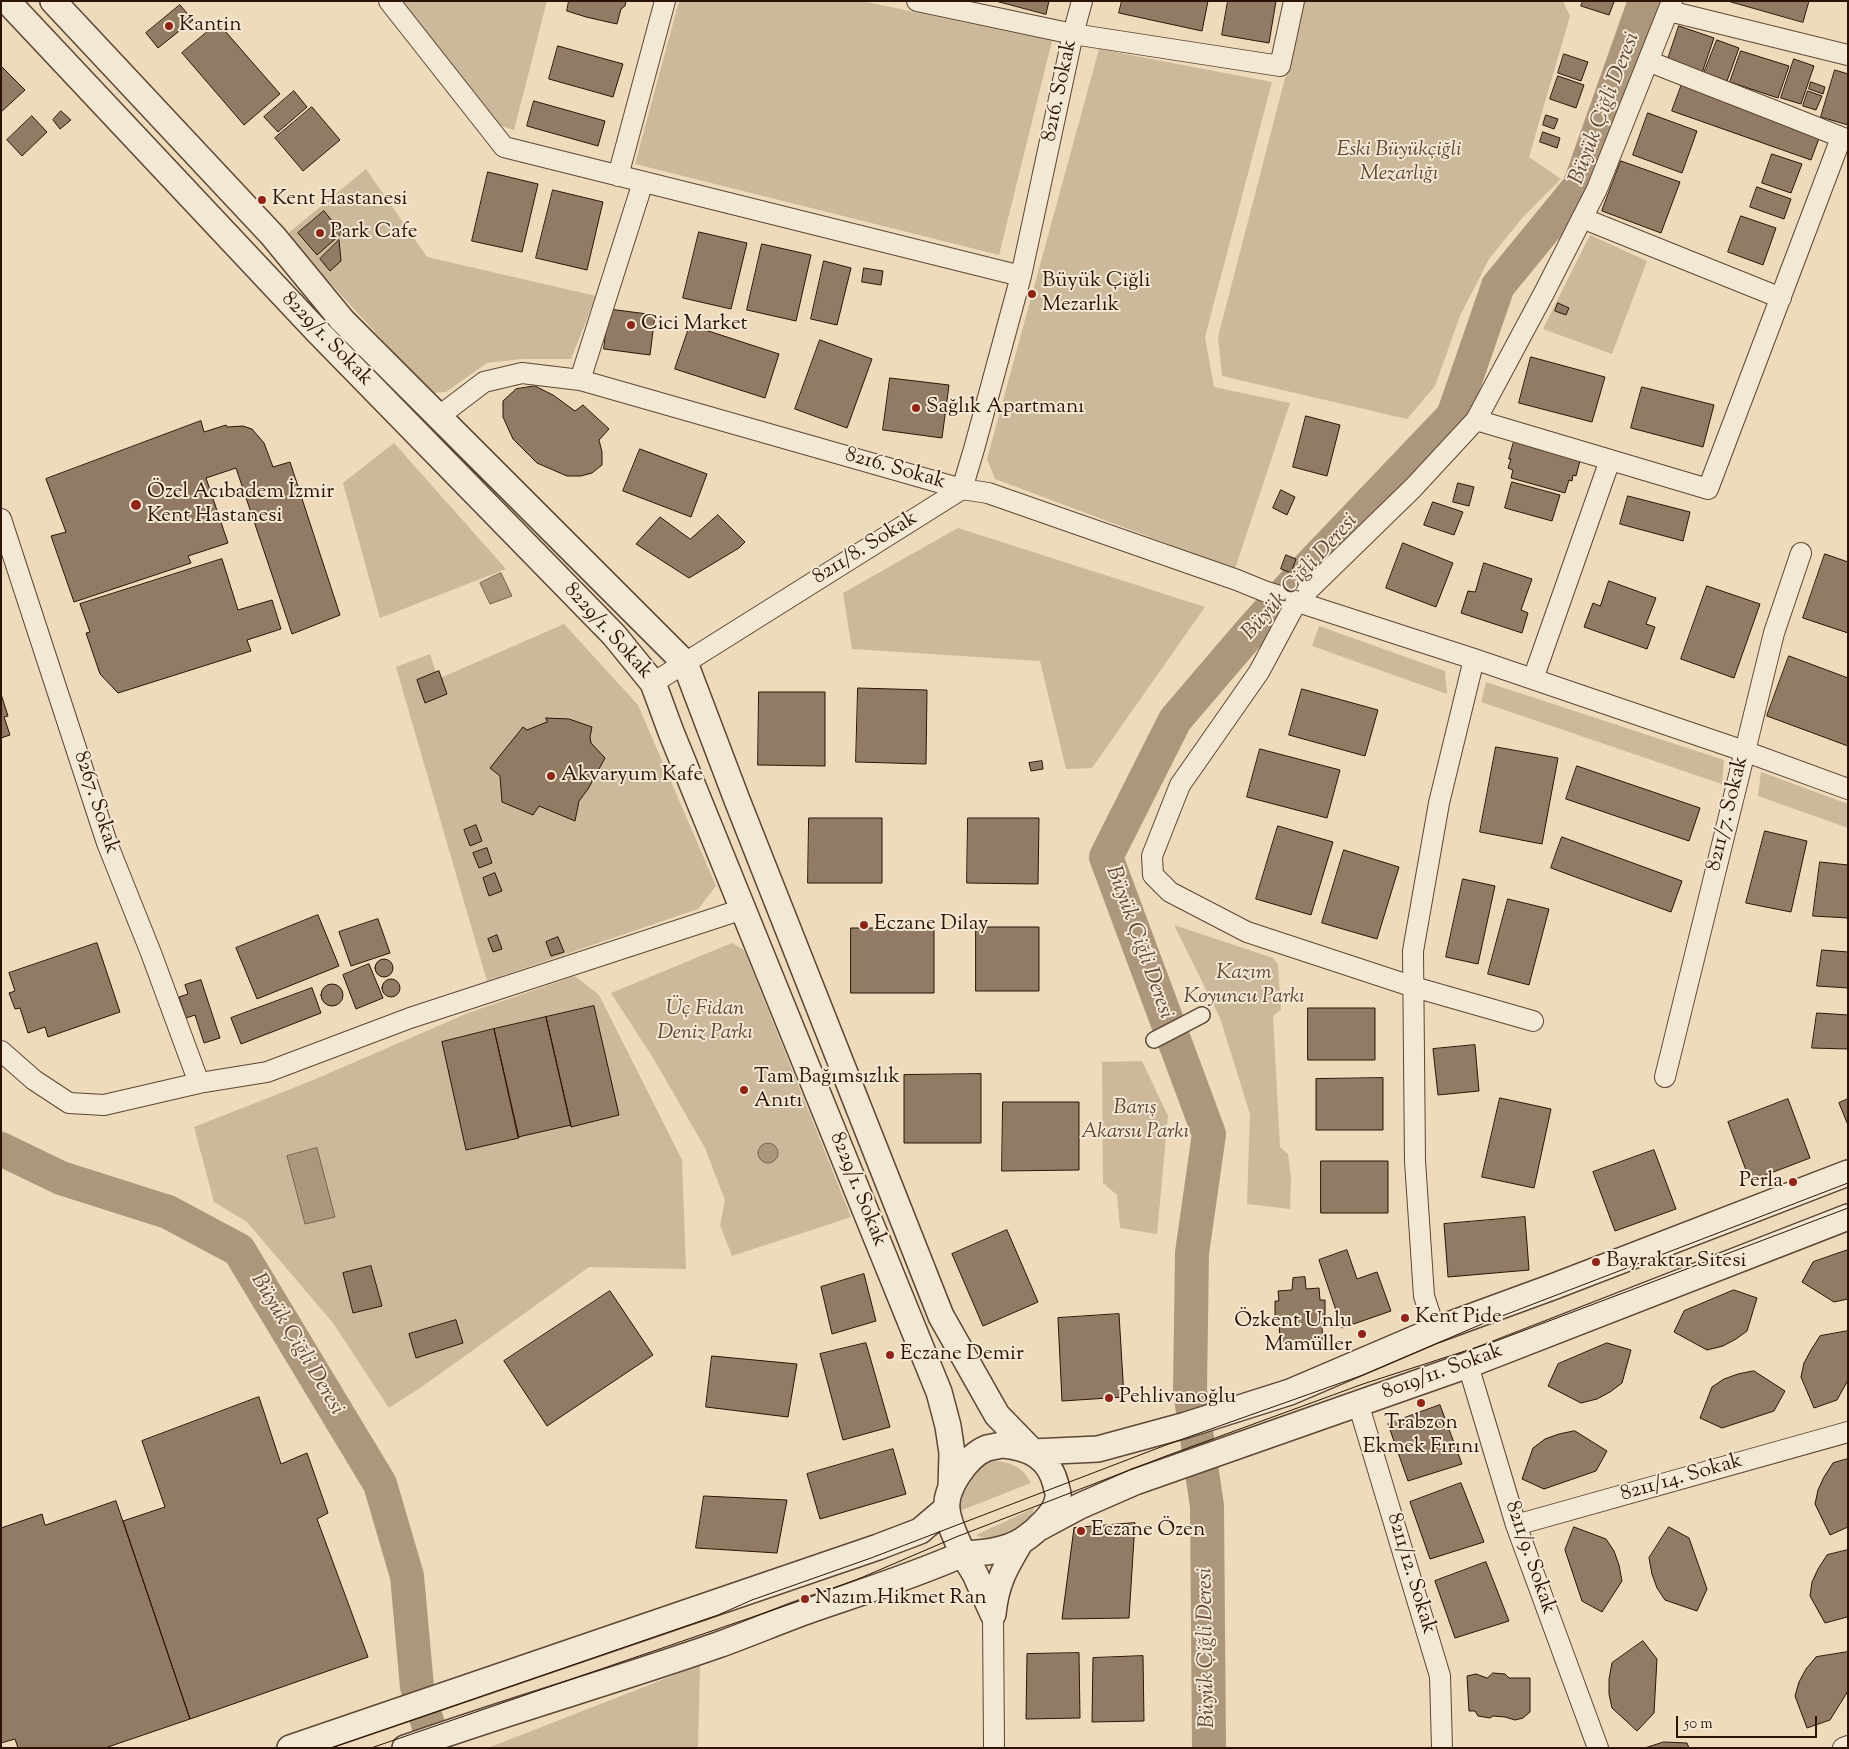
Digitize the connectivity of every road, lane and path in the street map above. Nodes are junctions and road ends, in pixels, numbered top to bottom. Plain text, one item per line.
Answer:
1 (8, 1) edge
2 (53, 1) edge
3 (388, 1) edge
4 (665, 1) edge
5 (917, 1) edge
6 (1082, 1) edge
7 (1294, 1) edge
8 (1670, 6) edge
9 (969, 7) edge
10 (1073, 34) junction
11 (1848, 55) edge
12 (1648, 61) junction
13 (1845, 139) edge
14 (618, 176) junction
15 (643, 182) junction
16 (1582, 218) junction
17 (1021, 276) junction
18 (1781, 298) junction
19 (580, 380) junction
20 (438, 417) junction
21 (1476, 420) junction
22 (1610, 460) junction
23 (962, 489) junction
24 (1, 519) edge
25 (1801, 553) dead end
26 (1298, 602) junction
27 (1474, 659) junction
28 (685, 663) junction
29 (1533, 680) junction
30 (653, 683) junction
31 (1744, 751) junction
32 (1848, 789) edge
33 (743, 909) junction
34 (1414, 987) junction
35 (1202, 1015) dead end
36 (1533, 1021) dead end
37 (1154, 1040) dead end
38 (1, 1051) edge
39 (1665, 1077) dead end
40 (199, 1083) junction
41 (1848, 1173) edge
42 (1848, 1217) edge
43 (1435, 1330) junction
44 (1468, 1365) junction
45 (1358, 1403) junction
46 (1848, 1432) edge
47 (1033, 1452) junction
48 (949, 1498) junction
49 (1516, 1525) junction
50 (1030, 1535) junction
51 (963, 1554) junction
52 (993, 1614) junction
53 (1848, 1746) edge
54 (290, 1748) edge
55 (405, 1748) edge
56 (994, 1748) edge
57 (1442, 1748) edge
58 (1598, 1748) edge
59 (1844, 1748) edge

1 - 30 street, 8229/1. Sokak
2 - 20 street, 8229/1. Sokak
3 - 14 street
4 - 14 street
5 - 9 street
6 - 10 street, 8216. Sokak
7 - 10 street
8 - 11 street
8 - 12 street
9 - 10 street
10 - 17 street, 8216. Sokak
12 - 13 street
12 - 16 street
13 - 18 street
14 - 15 street
15 - 17 street
15 - 19 street
16 - 18 street
16 - 21 street
17 - 23 street, 8216. Sokak
18 - 22 street
19 - 20 street, 8216. Sokak
19 - 23 street, 8216. Sokak
20 - 28 street, 8229/1. Sokak
21 - 22 street
21 - 26 street
22 - 29 street
23 - 26 street
23 - 28 street, 8211/8. Sokak
24 - 40 street, 8267. Sokak
25 - 31 street, 8211/7. Sokak
26 - 27 street
26 - 34 street
27 - 29 street
27 - 34 street
28 - 30 street, 8211/8. Sokak
28 - 47 street, 8229/1. Sokak
29 - 31 street
30 - 33 street, 8229/1. Sokak
31 - 32 street
31 - 39 street, 8211/7. Sokak
33 - 40 street
33 - 48 street, 8229/1. Sokak
34 - 36 street
34 - 43 street
35 - 37 street
38 - 40 street
41 - 43 street, 8019/11. Sokak
42 - 44 street, 8019/11. Sokak
43 - 47 street, 8019/11. Sokak
44 - 45 street, 8019/11. Sokak
44 - 49 street, 8211/9. Sokak
45 - 50 street, 8019/11. Sokak
45 - 57 street, 8211/12. Sokak
46 - 49 street, 8211/14. Sokak
47 - 48 street
47 - 50 street
48 - 51 street
48 - 54 street
49 - 58 street, 8211/9. Sokak
50 - 51 street
50 - 52 street
51 - 52 street
51 - 55 street
52 - 56 street
53 - 59 street

